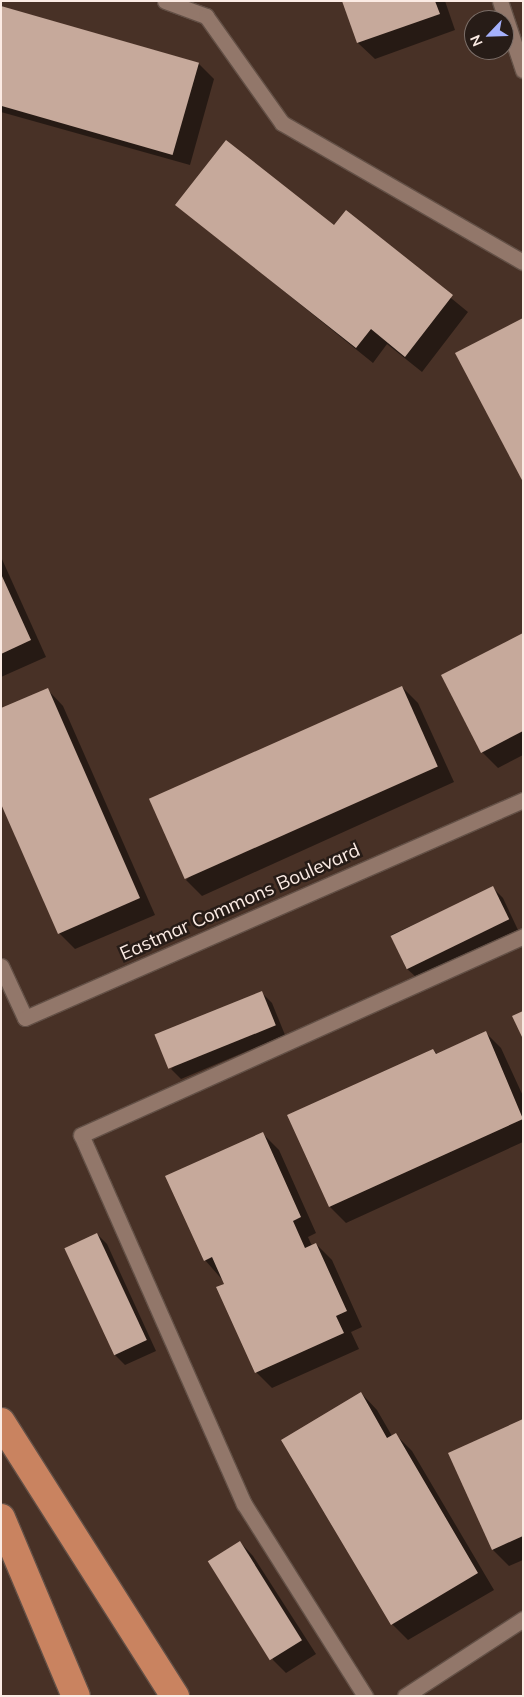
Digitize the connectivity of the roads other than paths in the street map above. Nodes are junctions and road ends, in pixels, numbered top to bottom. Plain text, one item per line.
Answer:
1 (165, 1) edge
2 (500, 1) edge
3 (523, 70) edge
4 (523, 262) edge
5 (523, 800) edge
6 (523, 936) edge
7 (1, 966) edge
8 (1, 1422) edge
9 (1, 1518) edge
10 (523, 1619) edge
11 (76, 1696) edge
12 (175, 1696) edge
13 (365, 1696) edge
14 (405, 1696) edge

1 - 4 lane
2 - 3 lane
5 - 7 lane, Eastmar Commons Boulevard
6 - 13 lane
8 - 12 highway
9 - 11 highway
10 - 14 lane

